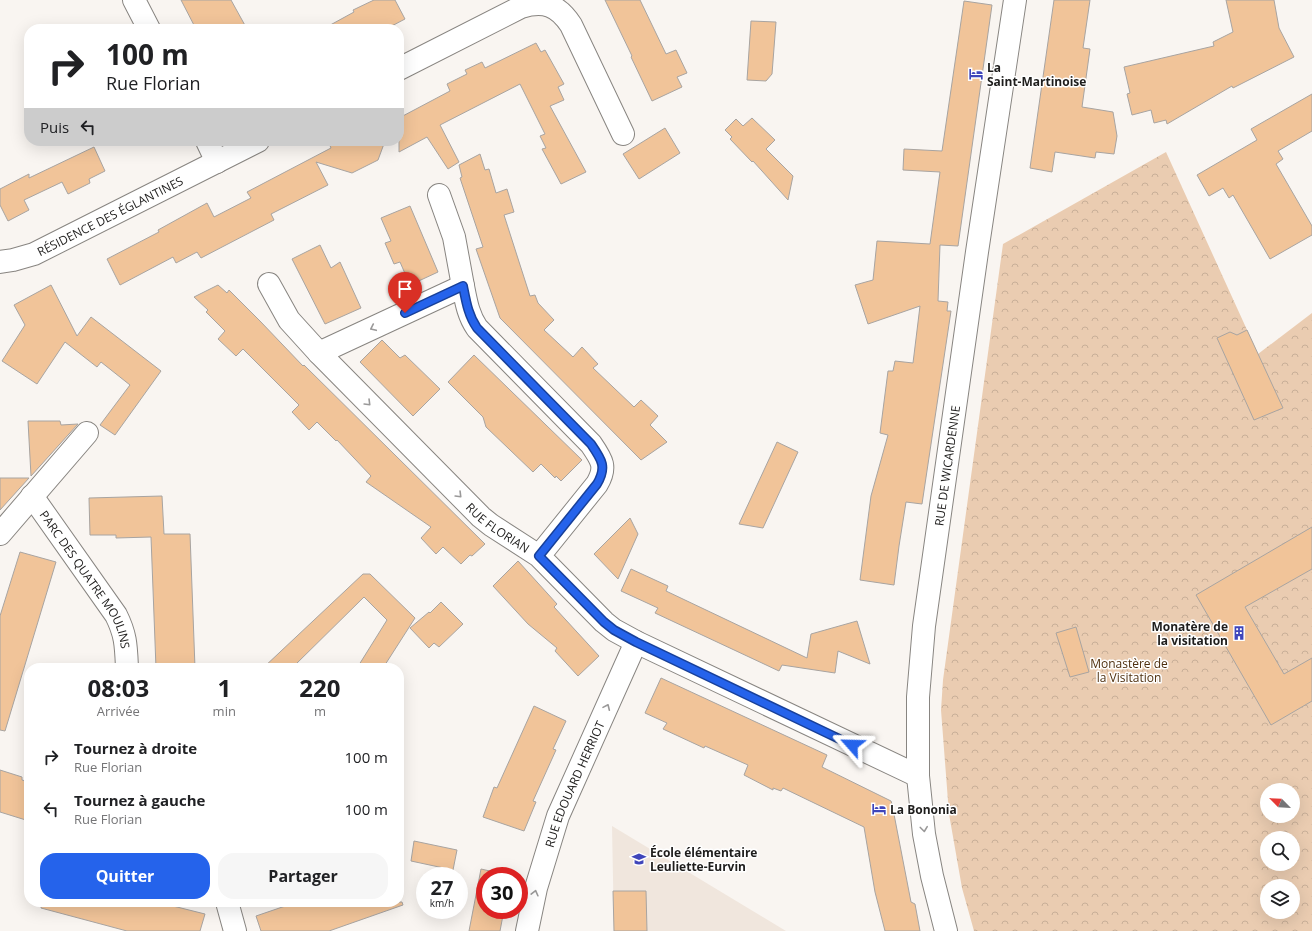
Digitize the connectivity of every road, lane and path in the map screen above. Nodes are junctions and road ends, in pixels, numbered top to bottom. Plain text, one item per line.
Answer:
1 (134, 0) edge
2 (1015, 0) edge
3 (146, 24) edge
4 (404, 66) edge
5 (623, 134) dead end
6 (209, 146) edge
7 (248, 146) edge
8 (217, 162) junction
9 (439, 195) dead end
10 (0, 262) edge
11 (269, 284) dead end
12 (463, 286) junction
13 (319, 353) junction
14 (87, 433) dead end
15 (32, 496) junction
16 (0, 534) edge
17 (539, 556) junction
18 (636, 642) junction
19 (127, 663) edge
20 (918, 776) junction
21 (228, 907) edge
22 (235, 931) edge
23 (527, 931) edge
24 (946, 931) edge

1 - 3 street
2 - 20 street, RUE DE WICARDENNE
4 - 5 street
6 - 8 street
7 - 8 street, RÉSIDENCE DES ÉGLANTINES
8 - 10 street, RÉSIDENCE DES ÉGLANTINES
9 - 12 street, RUE FLORIAN
11 - 13 street, RUE FLORIAN
12 -> 13 street
12 - 17 street, RUE FLORIAN
13 -> 17 street, RUE FLORIAN
14 - 15 street
15 - 16 street
15 - 19 street, PARC DES QUATRE MOULINS
17 - 18 street
18 - 20 street
23 -> 18 street, RUE EDOUARD HERRIOT
20 -> 24 street, RUE DE WICARDENNE
21 - 22 street

